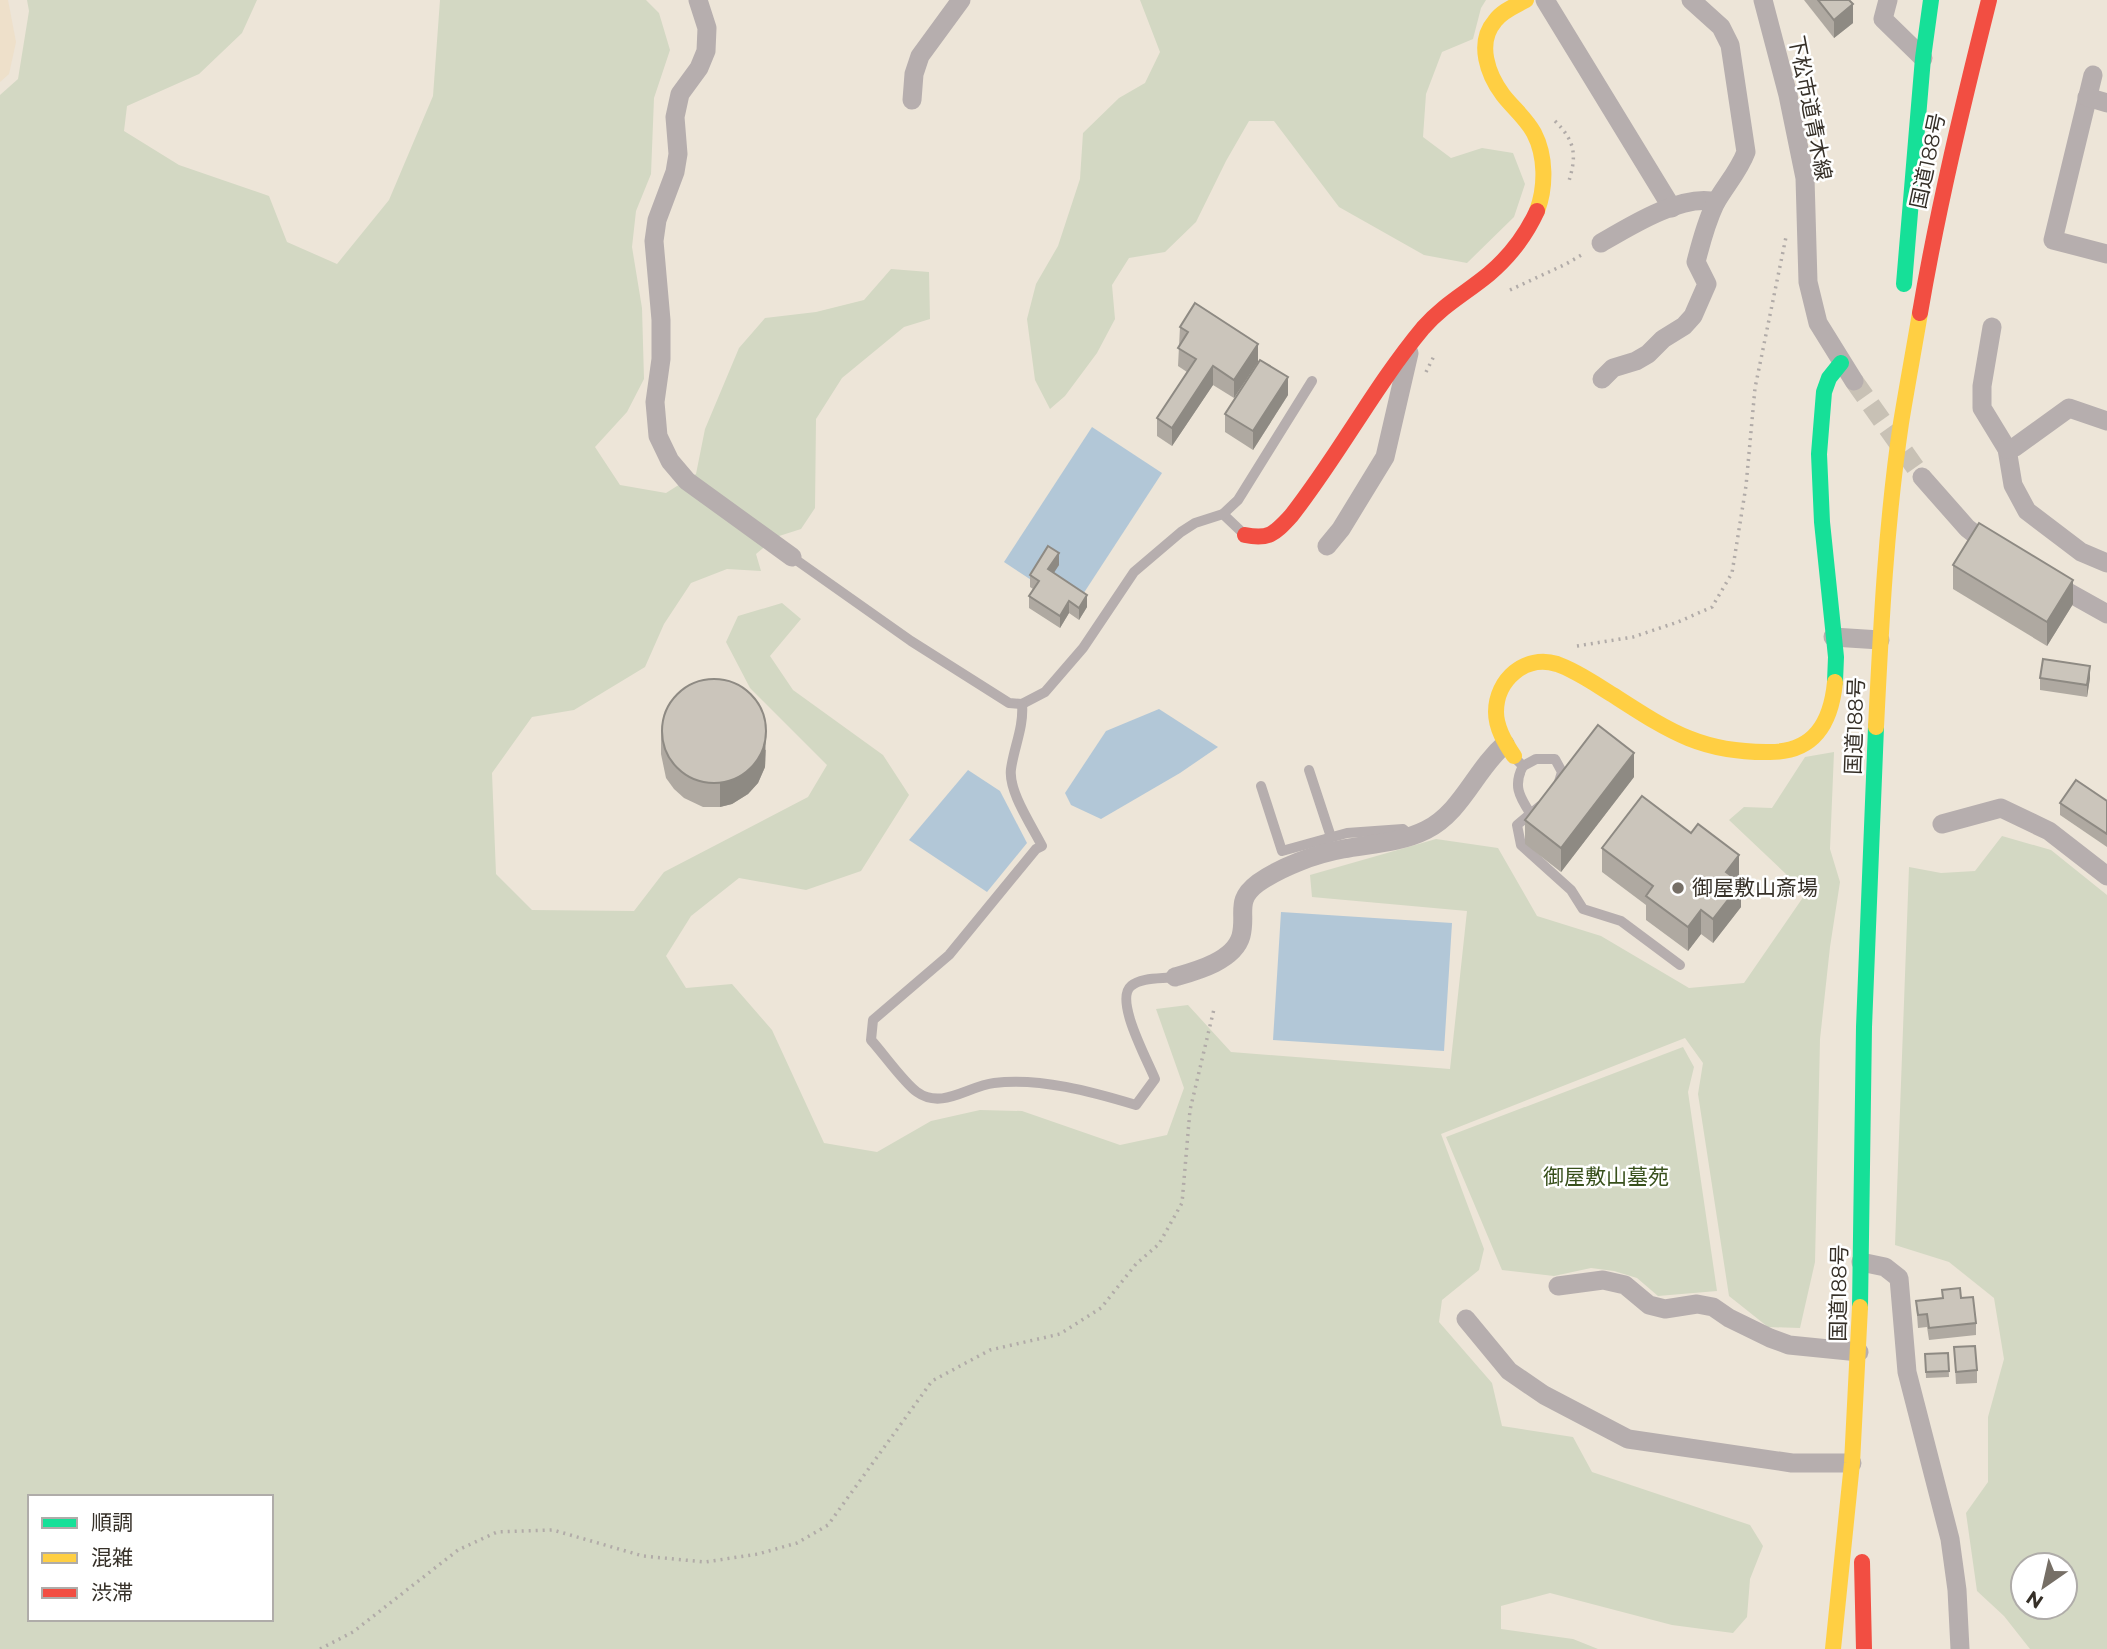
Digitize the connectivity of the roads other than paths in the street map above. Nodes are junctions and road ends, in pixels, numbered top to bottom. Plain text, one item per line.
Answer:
1 (698, 0) edge
2 (961, 0) edge
3 (1526, 0) edge
4 (1545, 0) edge
5 (1691, 0) edge
6 (1763, 0) edge
7 (1888, 0) edge
8 (1931, 0) edge
9 (1989, 0) edge
10 (2000, 0) edge
11 (1923, 58) junction
12 (2093, 75) dead end
13 (2087, 97) junction
14 (912, 100) dead end
15 (2107, 103) edge
16 (1958, 122) junction
17 (1716, 202) junction
18 (1672, 208) junction
19 (1601, 243) road end
20 (2107, 254) edge
21 (1902, 304) dead end
22 (1992, 327) dead end
23 (1902, 331) dead end
24 (1411, 345) junction
25 (1841, 363) junction
26 (1602, 379) dead end
27 (1311, 380) dead end
28 (1854, 382) tunnel mouth
29 (2107, 421) edge
30 (1901, 425) junction
31 (2007, 449) junction
32 (1922, 477) tunnel mouth
33 (1223, 514) junction
34 (1245, 535) joint
35 (1327, 545) dead end
36 (792, 557) joint
37 (2012, 561) edge
38 (2107, 563) edge
39 (2034, 573) edge
40 (2107, 614) edge
41 (1833, 637) junction
42 (1880, 640) junction
43 (1023, 704) junction
44 (1514, 755) junction
45 (1309, 770) dead end
46 (1261, 786) dead end
47 (1530, 813) junction
48 (1942, 824) dead end
49 (1411, 836) junction
50 (1331, 837) junction
51 (2107, 876) edge
52 (1680, 965) dead end
53 (1175, 977) joint
54 (1861, 1262) junction
55 (1558, 1286) dead end
56 (1466, 1318) dead end
57 (1858, 1352) junction
58 (1852, 1463) junction
59 (1833, 1649) edge
60 (1864, 1649) edge
61 (1960, 1649) edge

1 - 36 street
2 - 14 street
3 - 24 main road
4 - 18 street
5 - 17 street
6 - 25 street, 下松市道青木線
7 - 11 street
8 - 11 main road
9 - 16 main road, 国道188号
10 - 16 main road
11 - 21 main road
12 - 13 street
13 - 15 street
13 - 20 street
16 - 30 main road, 国道188号
17 - 18 street
17 - 26 street
18 - 19 street
22 - 31 street
23 - 30 main road
24 - 34 main road
24 - 35 street
25 - 28 street, 下松市道青木線
25 - 41 main road
27 - 33 lane
29 - 31 street
30 - 42 main road, 国道188号
31 - 38 street
32 - 37 street
33 - 34 lane
33 - 43 lane
36 - 43 lane
39 - 40 street
41 - 42 street
41 - 44 main road
42 - 54 main road, 国道188号
43 - 53 lane
44 - 47 lane
44 - 47 lane
44 - 49 street
45 - 50 lane
46 - 50 lane
47 - 52 lane
48 - 51 street
49 - 50 lane
49 - 53 street
54 - 57 main road, 国道188号
54 - 61 street
55 - 57 street
56 - 58 street
57 - 58 main road, 国道188号
58 - 59 main road, 国道188号
58 - 60 main road, 国道188号

